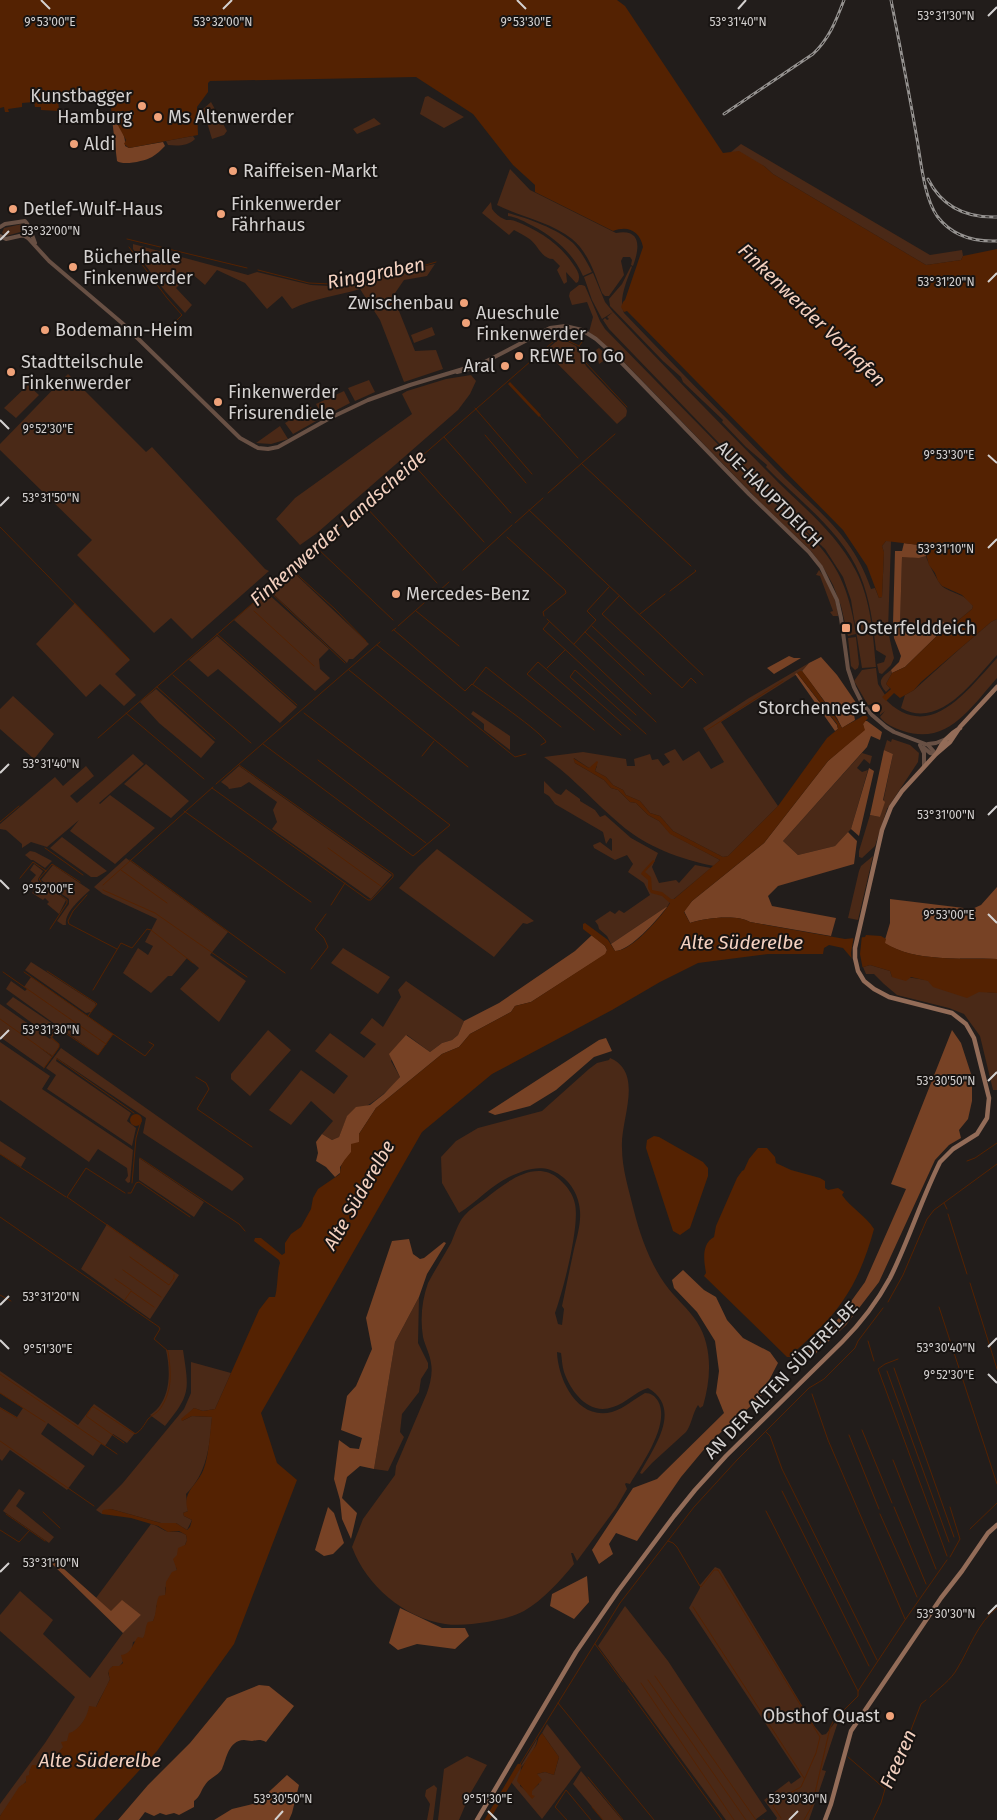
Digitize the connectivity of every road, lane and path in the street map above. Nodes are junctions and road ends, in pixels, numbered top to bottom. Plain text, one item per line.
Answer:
1 (0, 227) edge
2 (29, 230) junction
3 (24, 235) junction
4 (0, 236) edge
5 (5, 239) junction
6 (0, 243) edge
7 (35, 245) junction
8 (483, 363) junction
9 (452, 372) junction
10 (997, 687) edge
11 (960, 727) junction
12 (947, 738) junction
13 (918, 743) junction
14 (926, 744) junction
15 (936, 754) junction
16 (924, 768) junction
17 (997, 1525) edge
18 (477, 1820) edge
19 (825, 1820) edge

1 - 2 street
2 - 3 street
2 - 7 street
3 - 5 street
3 - 7 street
4 - 5 street
5 - 6 street
7 - 9 street
8 - 9 street
8 - 9 street
8 - 13 street, AUE-HAUPTDEICH
10 - 11 main road
11 - 12 main road
11 - 15 main road
12 - 14 street
12 - 15 main road
13 - 14 street
13 - 15 street
13 - 16 street
14 - 15 street
15 - 16 main road, AN DER ALTEN SÜDERELBE
16 - 18 main road, AN DER ALTEN SÜDERELBE
17 - 19 main road

